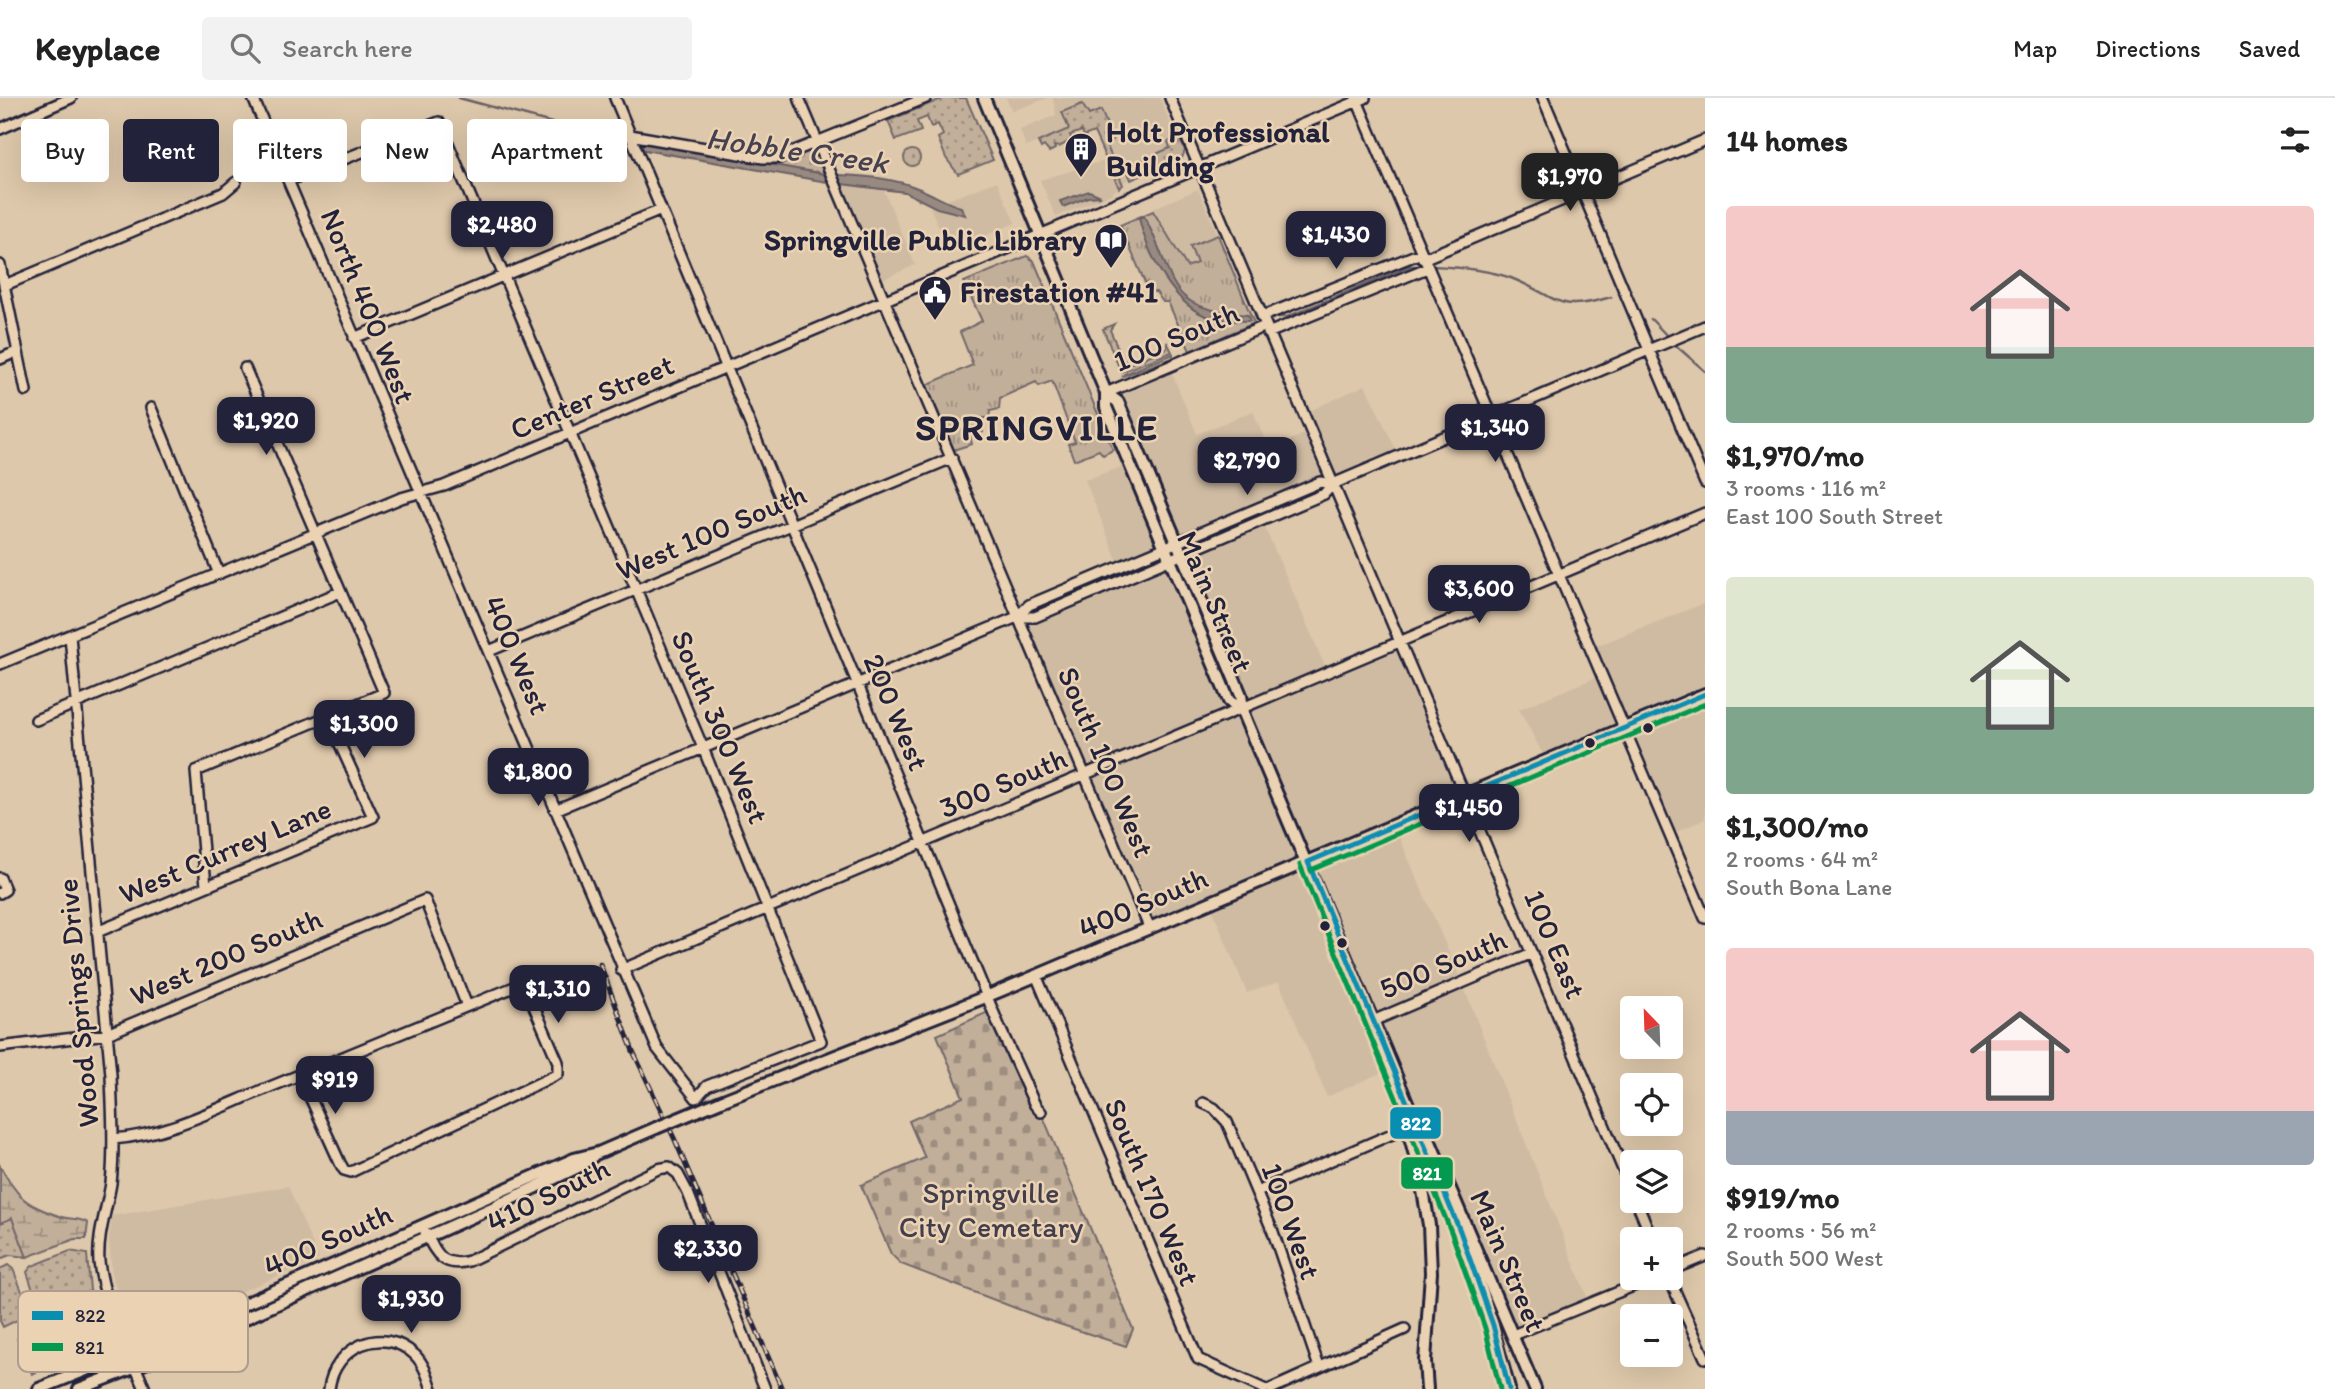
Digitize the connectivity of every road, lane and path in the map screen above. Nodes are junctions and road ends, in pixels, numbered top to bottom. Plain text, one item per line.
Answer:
1 (71, 98) edge
2 (253, 98) edge
3 (615, 98) edge
4 (799, 98) edge
5 (926, 98) edge
6 (984, 98) edge
7 (1170, 98) edge
8 (1543, 98) edge
9 (1359, 99) edge
10 (262, 119) edge
11 (0, 129) edge
12 (630, 135) junction
13 (1705, 140) edge
14 (818, 143) junction
15 (347, 158) edge
16 (1199, 168) junction
17 (236, 182) dead end
18 (290, 182) edge
19 (1583, 192) junction
20 (661, 211) junction
21 (1041, 234) junction
22 (1424, 260) junction
23 (0, 265) edge
24 (504, 276) junction
25 (5, 285) junction
26 (884, 301) junction
27 (1265, 325) junction
28 (1705, 326) edge
29 (354, 338) junction
30 (1649, 351) junction
31 (16, 352) junction
32 (0, 359) edge
33 (726, 367) junction
34 (245, 368) dead end
35 (26, 391) dead end
36 (1106, 393) junction
37 (151, 408) dead end
38 (1491, 418) junction
39 (570, 433) junction
40 (952, 458) junction
41 (1705, 483) edge
42 (1333, 484) junction
43 (420, 494) junction
44 (1705, 513) edge
45 (792, 524) junction
46 (314, 534) junction
47 (1177, 543) junction
48 (1166, 548) junction
49 (1182, 555) junction
50 (1171, 560) junction
51 (219, 574) junction
52 (1560, 574) junction
53 (636, 590) junction
54 (340, 592) junction
55 (1017, 617) junction
56 (70, 636) junction
57 (1401, 642) junction
58 (489, 651) junction
59 (0, 662) edge
60 (858, 683) junction
61 (1705, 694) edge
62 (78, 701) junction
63 (1241, 709) junction
64 (327, 716) junction
65 (36, 720) dead end
66 (1625, 726) junction
67 (703, 748) junction
68 (1085, 775) junction
69 (1464, 795) junction
70 (555, 810) junction
71 (924, 843) junction
72 (1308, 862) junction
73 (0, 878) edge
74 (206, 886) junction
75 (2, 891) edge
76 (768, 909) junction
77 (1705, 918) edge
78 (1149, 927) junction
79 (97, 932) junction
80 (1532, 953) junction
81 (621, 970) junction
82 (1035, 975) junction
83 (988, 996) junction
84 (467, 1006) junction
85 (1373, 1021) junction
86 (107, 1034) junction
87 (0, 1047) edge
88 (300, 1074) junction
89 (696, 1098) joint
90 (1203, 1102) dead end
91 (1041, 1111) dead end
92 (1412, 1122) junction
93 (113, 1139) junction
94 (1620, 1162) edge
95 (1257, 1192) junction
96 (425, 1231) junction
97 (1705, 1256) edge
98 (1683, 1265) edge
99 (1624, 1290) edge
100 (1674, 1290) edge
101 (105, 1291) edge
102 (248, 1309) edge
103 (1405, 1329) dead end
104 (1513, 1335) junction
105 (1705, 1358) edge
106 (1319, 1367) junction
107 (94, 1372) edge
108 (111, 1372) edge
109 (138, 1372) edge
110 (39, 1389) edge
111 (79, 1389) edge
112 (145, 1389) edge
113 (329, 1389) edge
114 (432, 1389) edge
115 (765, 1389) edge
116 (1264, 1389) edge
117 (1271, 1389) edge
118 (1427, 1389) edge
119 (1509, 1389) edge
120 (1535, 1389) edge

1 - 11 street
2 - 10 street, North 400 West
3 - 12 street, 200 West
4 - 14 street, South 100 West
5 - 14 street
6 - 21 main road, Main Street
7 - 16 street, 100 East
8 - 19 street
9 - 16 street, Center Street
9 - 22 street
12 - 14 street
12 - 20 street, 200 West
13 - 19 street
14 - 26 street, South 100 West
15 - 24 street, South 300 West
16 - 21 street, Center Street
16 - 27 street, 100 East
17 - 25 street
18 - 29 street, North 400 West
19 - 22 street
19 - 30 street
20 - 24 street
20 - 33 street, 200 West
21 - 26 street, Center Street
21 - 36 main road, Main Street
22 - 27 street
22 - 27 street
22 - 38 street
23 - 25 street
24 - 29 street
24 - 39 street, South 300 West
25 - 31 street
26 - 33 street, Center Street
26 - 40 street, South 100 West
27 - 36 street, 100 South
27 - 42 street, 100 East
28 - 30 street
29 - 43 street, North 400 West
30 - 38 street
30 - 41 street
31 - 32 street
31 - 35 street
33 - 39 street, Center Street
33 - 45 street, 200 West
34 - 46 street
36 - 47 main road, Main Street
36 - 48 main road, Main Street
37 - 51 street
38 - 42 street
38 - 52 street
39 - 43 street, Center Street
39 - 53 street, South 300 West
40 - 45 street, West 100 South
40 - 55 street, South 100 West
42 - 47 street
42 - 49 street
42 - 57 street, 100 East
43 - 46 street, Center Street
43 - 58 street, 400 West
44 - 52 street, 300 South
45 - 53 street, West 100 South
45 - 60 street, 200 West
46 - 51 street, Center Street
46 - 54 street
47 - 48 street
47 - 49 main road, Main Street
48 - 50 main road, Main Street
48 - 55 street
49 - 50 street
49 - 63 main road, Main Street
50 - 55 street
50 - 63 main road, Main Street
51 - 56 street, Center Street
52 - 57 street, 300 South
52 - 66 street
53 - 58 street, West 100 South
53 - 67 street, South 300 West
54 - 62 street
54 - 64 street
55 - 60 street
55 - 68 street, South 100 West
56 - 59 street, Center Street
56 - 62 street, Wood Springs Drive
57 - 63 street, 300 South
57 - 69 street, 100 East
58 - 70 street, 400 West
60 - 67 street
60 - 71 street, 200 West
61 - 66 main road, 400 South
62 - 65 street
62 - 79 street, Wood Springs Drive
63 - 68 street, 300 South
63 - 72 main road, Main Street
64 - 74 street
64 - 74 street, West Currey Lane
66 - 69 main road, 400 South
66 - 77 street
67 - 70 street
67 - 76 street, South 300 West
68 - 71 street, 300 South
68 - 78 street, South 100 West
69 - 72 main road, 400 South
69 - 80 street, 100 East
70 - 81 street, 400 West
71 - 76 street, 300 South
71 - 83 street, 200 West
72 - 78 main road, 400 South
72 - 85 main road, Main Street
73 - 75 street
74 - 79 street, West Currey Lane
76 - 81 street, 300 South
76 - 89 street, South 300 West
78 - 82 main road, 400 South
79 - 86 street, Wood Springs Drive
80 - 85 street, 500 South
80 - 94 street, 100 East
81 - 89 street, 400 West
82 - 83 main road, 400 South
82 - 116 street, South 170 West
83 - 91 street, 200 West
83 - 96 main road, 400 South, bridge
84 - 86 street, West 200 South
84 - 88 street
84 - 88 street
85 - 92 main road, Main Street
86 - 87 street, West 200 South
86 - 93 street, Wood Springs Drive
88 - 93 street
90 - 95 street, 100 West
92 - 95 street
92 - 104 main road, Main Street
92 - 118 main road, Main Street
92 - 119 main road
93 - 101 street, Wood Springs Drive
95 - 106 street, 100 West
96 - 102 main road, 400 South
96 - 115 street, 410 South
97 - 98 street
99 - 104 street
100 - 105 street
103 - 106 street
104 - 120 main road, Main Street
106 - 117 street
107 - 110 main road, 400 South
108 - 111 main road, 400 South
109 - 112 street, Wood Springs Drive
113 - 114 street

